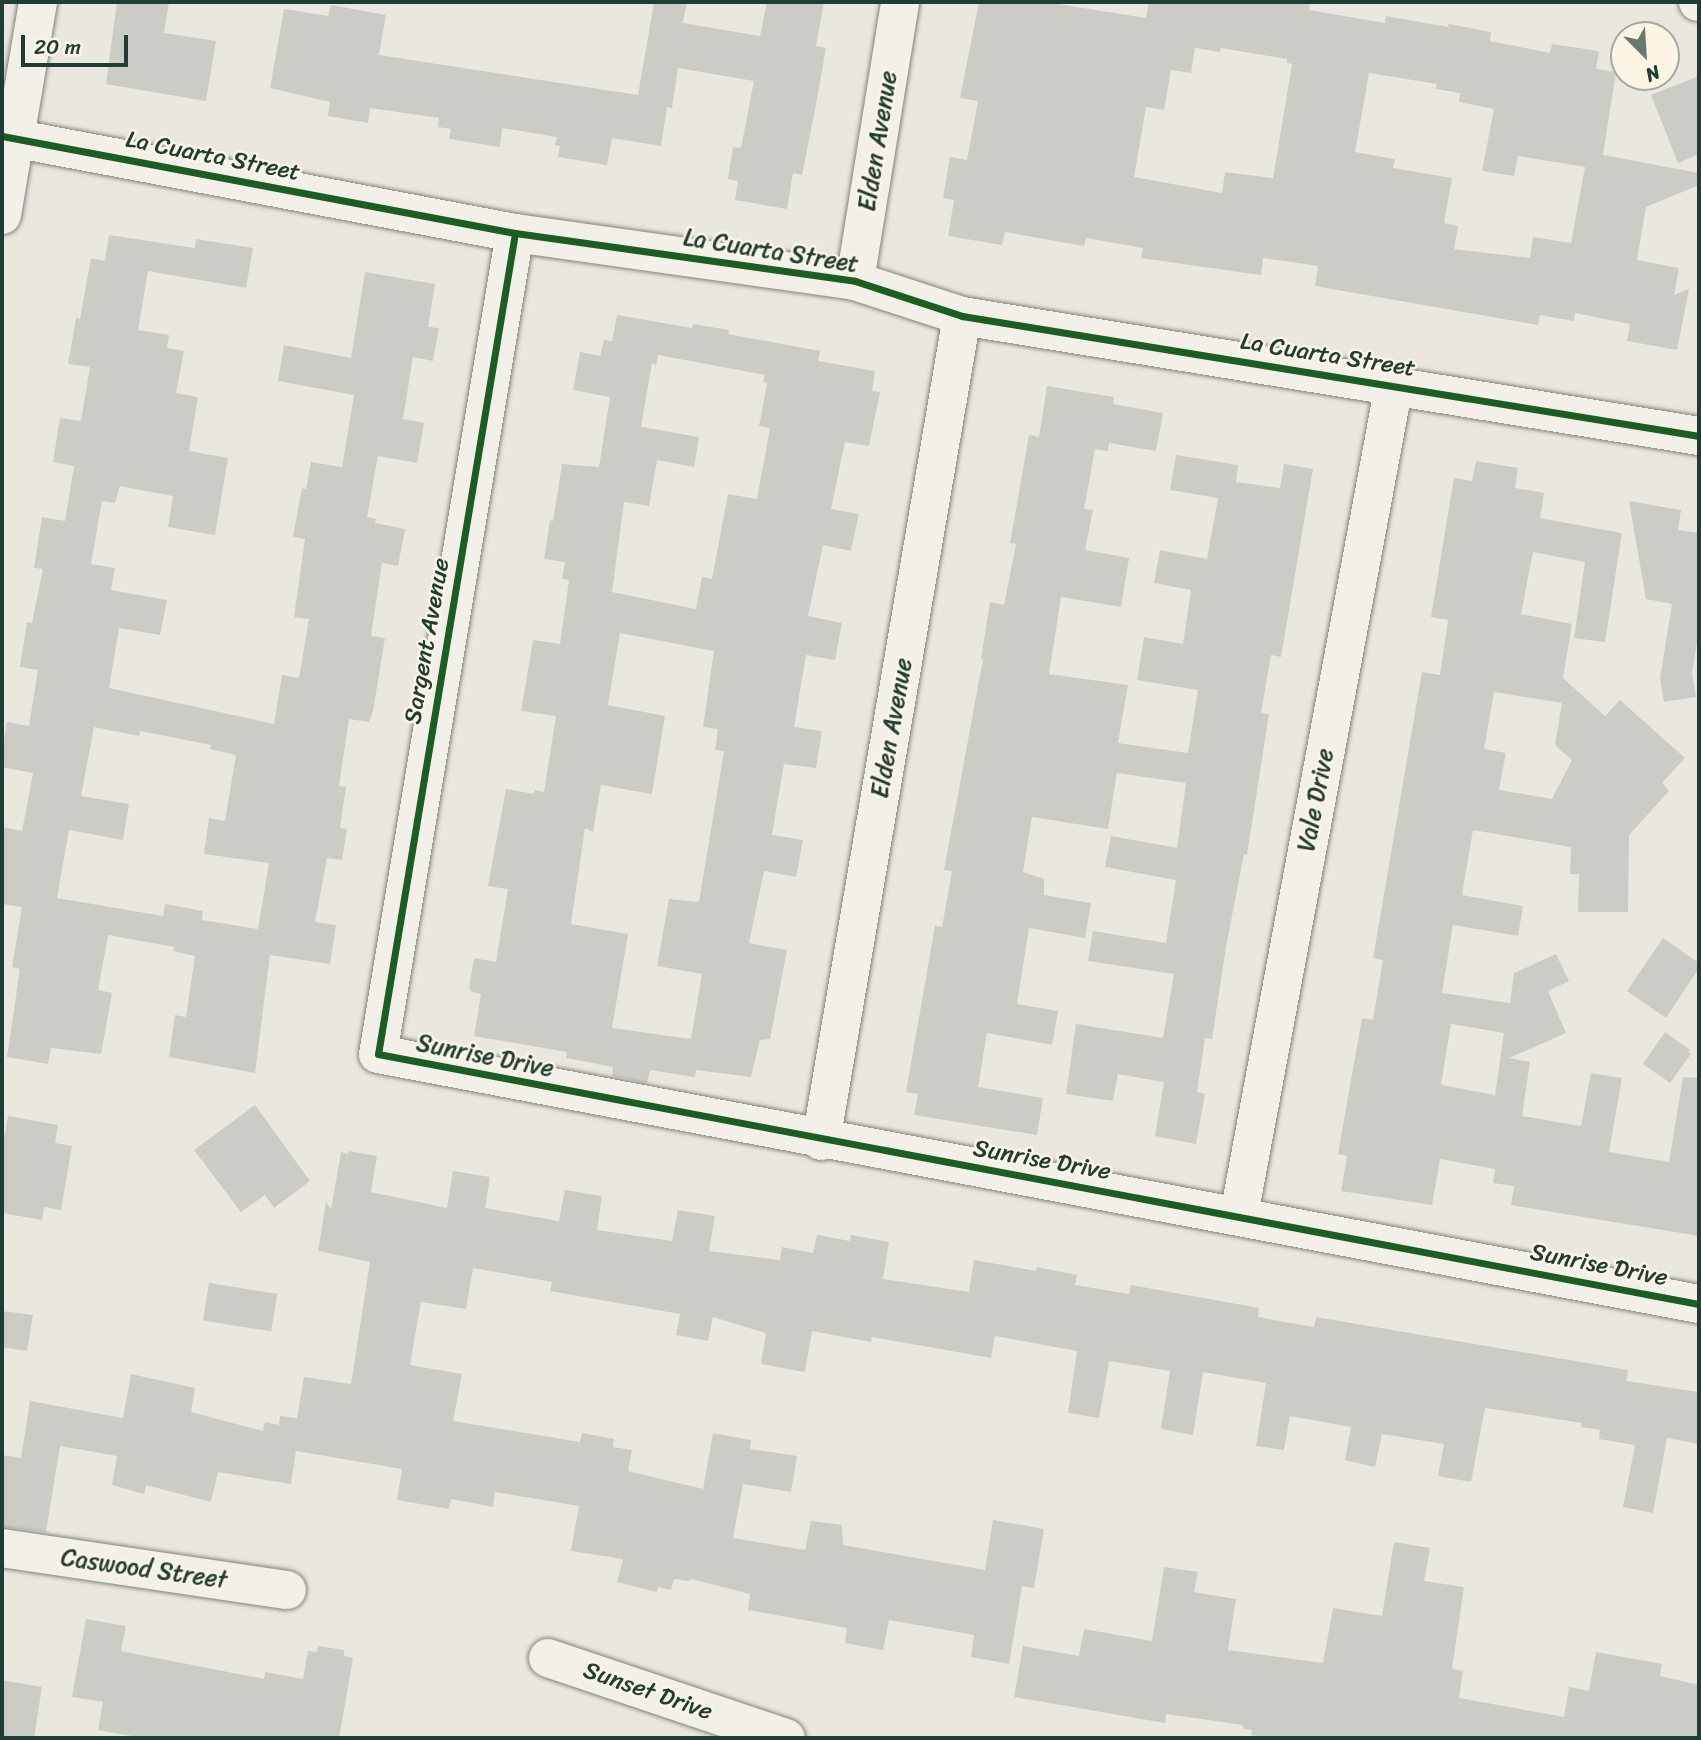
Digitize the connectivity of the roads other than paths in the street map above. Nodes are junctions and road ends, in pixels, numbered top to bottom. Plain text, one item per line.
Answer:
1 (38, 2) edge
2 (900, 2) edge
3 (8, 137) edge
4 (2, 215) edge
5 (515, 233) junction
6 (855, 281) junction
7 (962, 316) junction
8 (1394, 385) junction
9 (1699, 436) edge
10 (377, 1054) joint
11 (821, 1141) junction
12 (1239, 1215) junction
13 (1699, 1304) edge
14 (2, 1548) edge
15 (287, 1590) dead end
16 (548, 1658) dead end
17 (786, 1738) edge

1 - 3 street
2 - 6 street, Elden Avenue
3 - 4 street
3 - 5 street, La Cuarta Street
5 - 6 street, La Cuarta Street
5 - 10 street, Sargent Avenue
6 - 7 street, La Cuarta Street
7 - 8 street, La Cuarta Street
7 - 11 street, Elden Avenue
8 - 9 street, La Cuarta Street
8 - 12 street, Vale Drive
10 - 11 street, Sunrise Drive
11 - 12 street, Sunrise Drive
12 - 13 street, Sunrise Drive
14 - 15 street, Caswood Street
16 - 17 street, Sunset Drive

